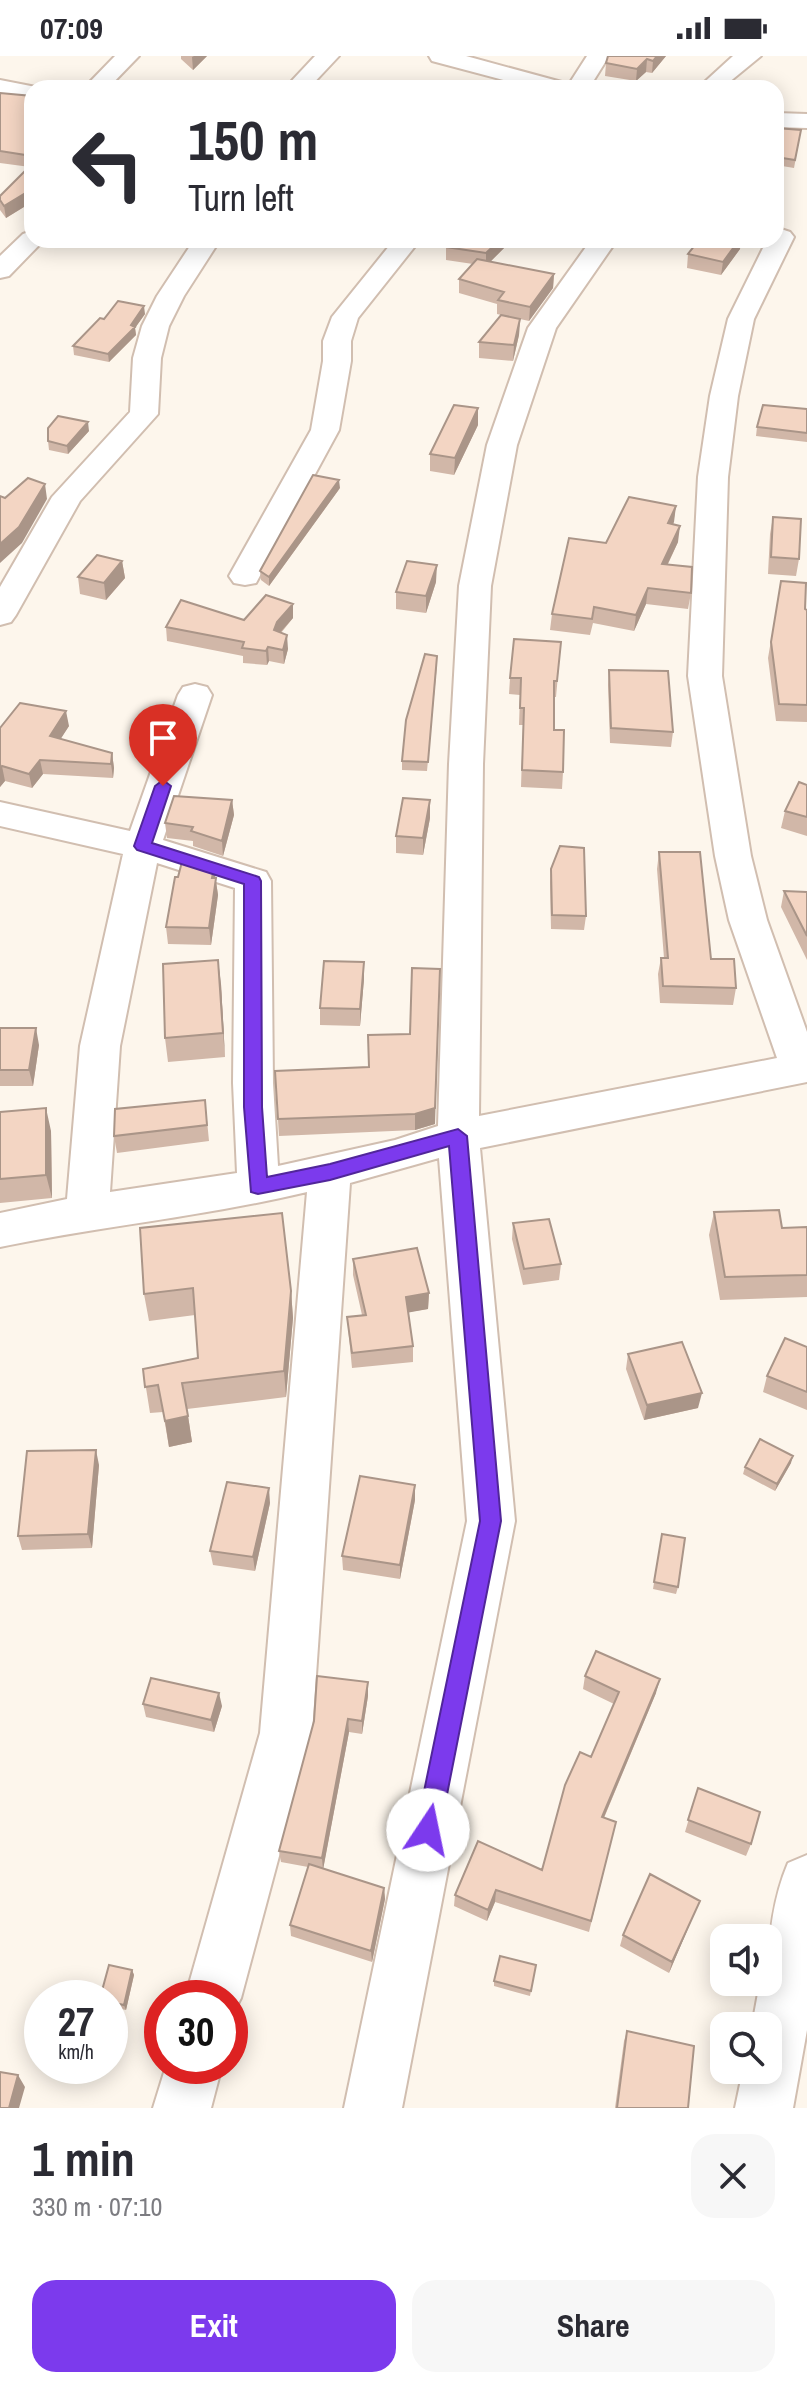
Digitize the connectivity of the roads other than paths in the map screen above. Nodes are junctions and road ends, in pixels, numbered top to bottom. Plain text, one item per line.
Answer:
1 (128, 56) edge
2 (328, 56) edge
3 (440, 56) edge
4 (598, 56) edge
5 (750, 56) edge
6 (103, 80) edge
7 (304, 80) edge
8 (530, 80) edge
9 (583, 80) edge
10 (718, 80) edge
11 (2, 89) edge
12 (24, 91) edge
13 (784, 120) edge
14 (807, 121) edge
15 (24, 247) edge
16 (202, 248) edge
17 (401, 248) edge
18 (598, 248) edge
19 (782, 248) edge
20 (0, 270) edge
21 (245, 576) dead end
22 (0, 615) edge
23 (195, 695) dead end
24 (0, 814) edge
25 (143, 846) junction
26 (804, 1067) edge
27 (458, 1136) junction
28 (330, 1172) junction
29 (258, 1187) junction
30 (87, 1212) junction
31 (0, 1230) edge
32 (807, 1882) edge
33 (218, 1980) edge
34 (189, 2084) edge
35 (182, 2108) edge
36 (373, 2108) edge
37 (764, 2108) edge

1 - 6 street
2 - 7 street
3 - 8 street
4 - 9 street
5 - 10 street
11 - 12 street
13 - 14 street
15 - 20 street
16 - 22 street
17 - 21 street
18 - 27 street
19 - 26 street
23 - 25 street
24 - 25 street
25 - 29 street
25 - 30 street
26 - 27 street
27 - 28 street
27 - 36 street
28 - 29 street
28 - 33 street
29 - 30 street
30 - 31 street
32 - 37 street
34 - 35 street

